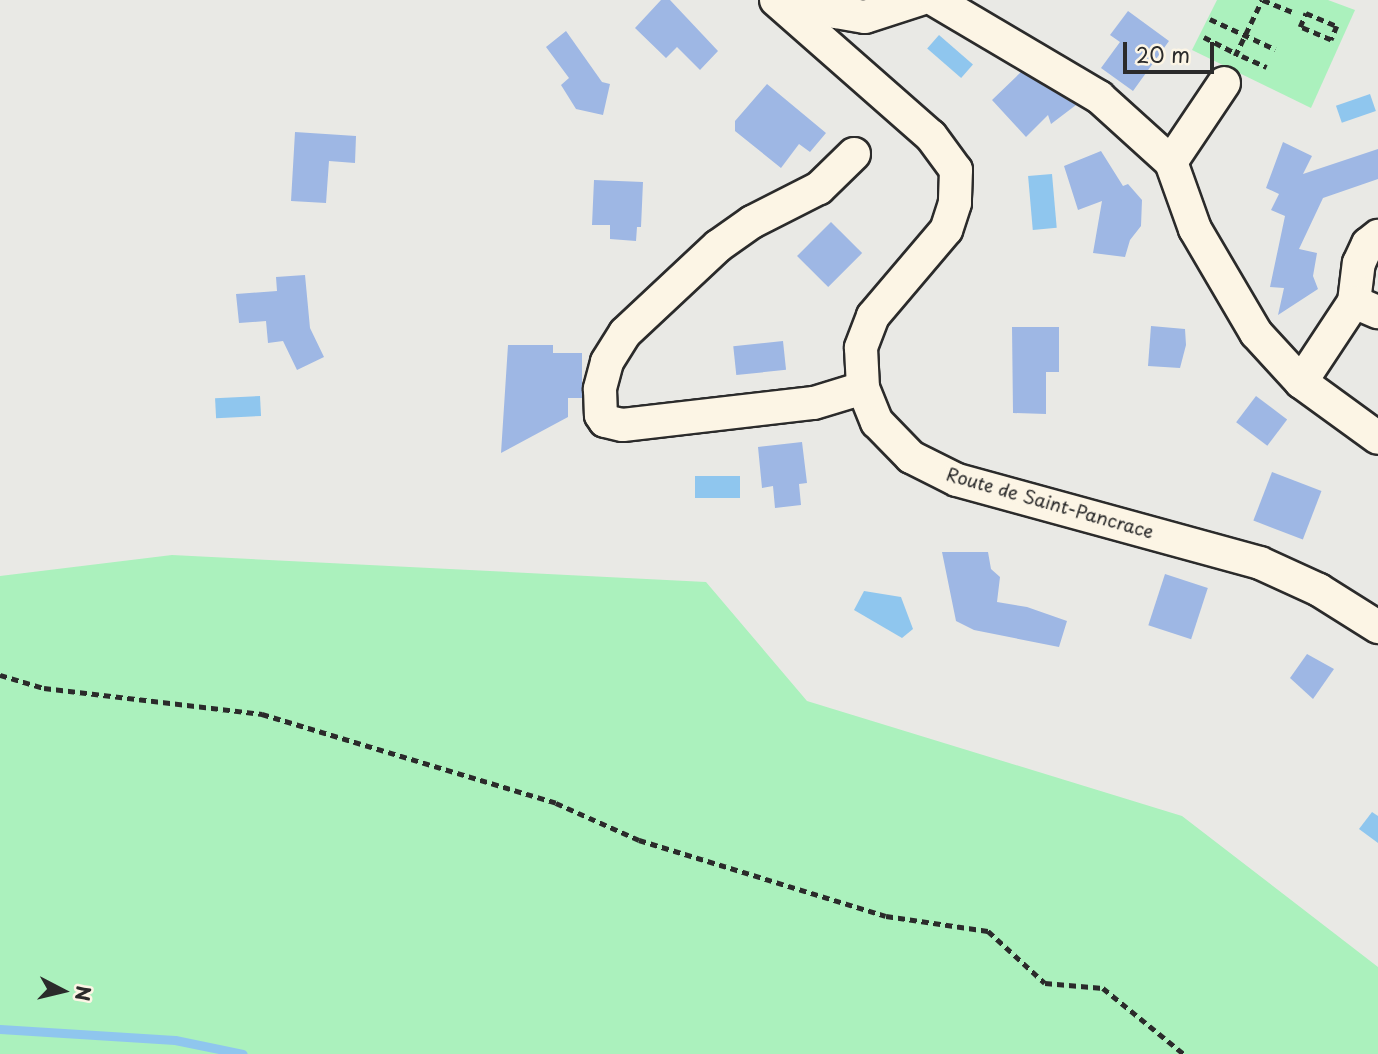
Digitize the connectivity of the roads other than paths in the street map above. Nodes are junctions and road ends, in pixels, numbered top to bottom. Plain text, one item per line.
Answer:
1 (776, 0) edge
2 (814, 0) edge
3 (918, 0) edge
4 (935, 0) edge
5 (1224, 83) road end
6 (854, 154) dead end
7 (1171, 162) junction
8 (1378, 236) edge
9 (1366, 307) edge
10 (1301, 382) junction
11 (863, 388) junction
12 (1378, 438) edge
13 (1378, 626) edge

1 - 11 street, Route de Saint-Pancrace
2 - 3 street
4 - 7 street
5 - 7 street
6 - 11 street
7 - 10 street
8 - 9 street
9 - 10 street
10 - 12 street
11 - 13 street, Route de Saint-Pancrace

